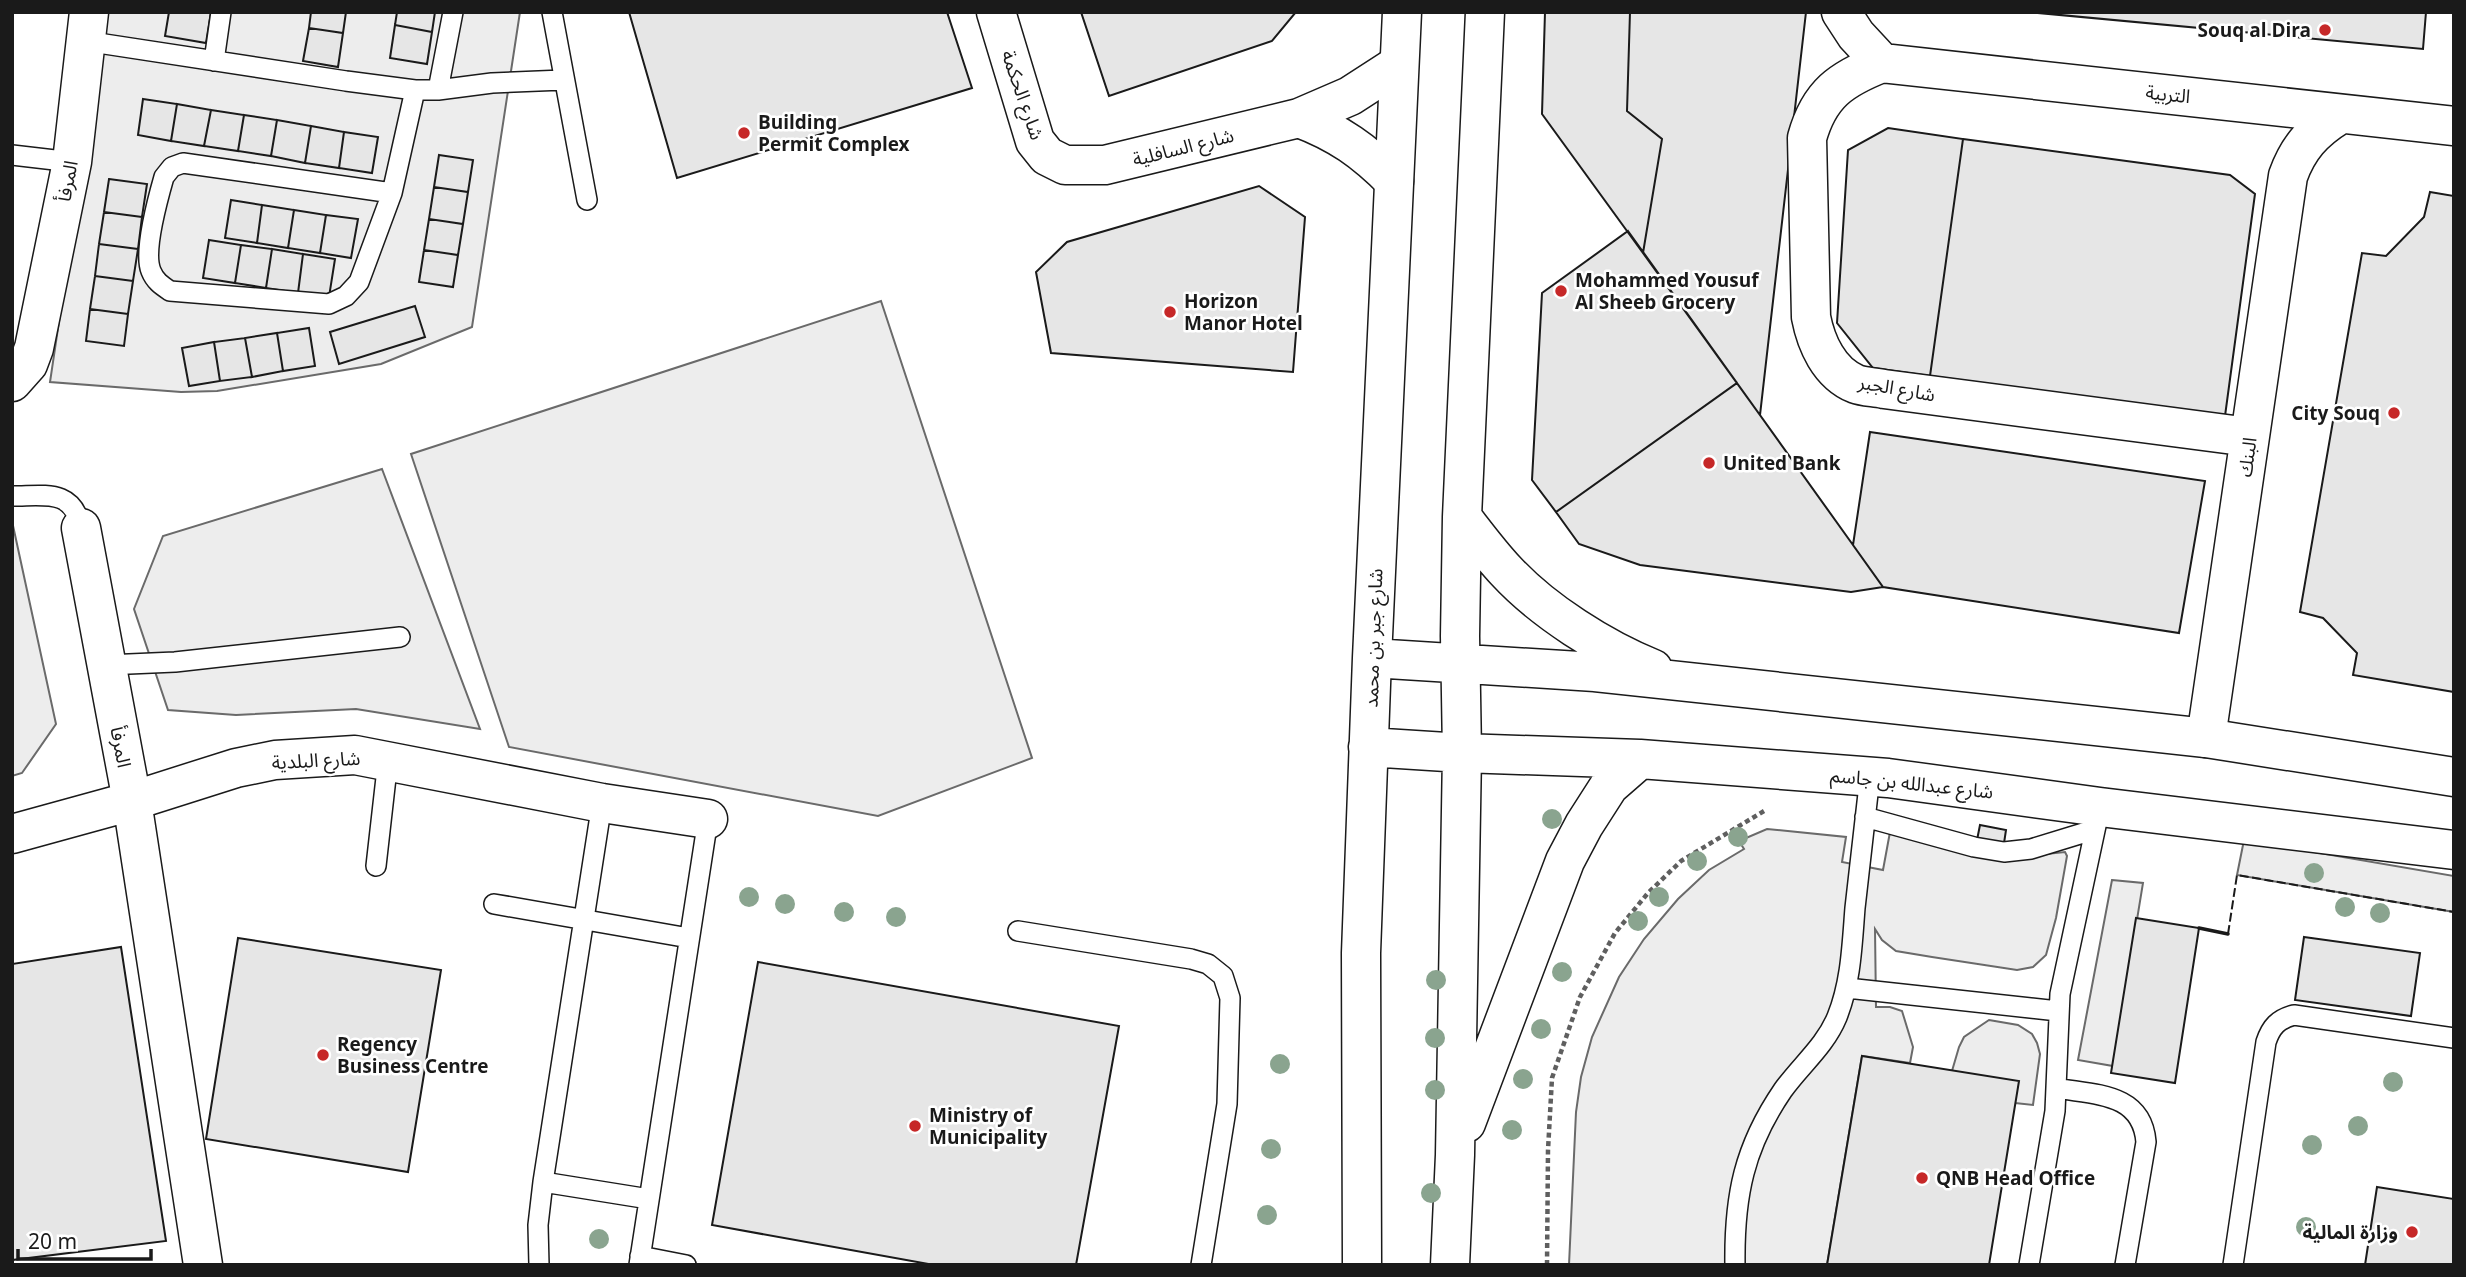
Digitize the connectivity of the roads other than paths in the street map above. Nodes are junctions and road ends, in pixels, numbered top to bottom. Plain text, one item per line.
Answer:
1 (221, 12) edge
2 (453, 12) edge
3 (552, 12) edge
4 (996, 12) edge
5 (1402, 12) edge
6 (1485, 12) edge
7 (1841, 12) edge
8 (87, 27) edge
9 (214, 61) junction
10 (1882, 64) junction
11 (1398, 65) junction
12 (563, 80) junction
13 (415, 90) junction
14 (438, 90) junction
15 (2249, 102) junction
16 (2339, 115) junction
17 (1300, 118) junction
18 (2454, 126) edge
19 (12, 155) edge
20 (72, 162) junction
21 (1065, 165) joint
22 (2288, 176) junction
23 (1394, 181) junction
24 (392, 193) junction
25 (587, 200) dead end
26 (12, 382) edge
27 (2249, 437) junction
28 (12, 496) edge
29 (1462, 517) junction
30 (81, 528) joint
31 (400, 637) dead end
32 (1372, 658) junction
33 (106, 665) junction
34 (1460, 665) junction
35 (1691, 683) junction
36 (2206, 738) junction
37 (1368, 747) junction
38 (1462, 754) junction
39 (1640, 759) junction
40 (388, 760) junction
41 (1870, 776) junction
42 (2454, 777) edge
43 (132, 801) junction
44 (602, 803) junction
45 (1865, 817) junction
46 (708, 818) joint
47 (2096, 819) junction
48 (12, 834) edge
49 (2454, 850) edge
50 (376, 866) dead end
51 (494, 904) dead end
52 (583, 919) junction
53 (1018, 931) dead end
54 (689, 938) junction
55 (1847, 988) junction
56 (2058, 1011) junction
57 (2454, 1038) edge
58 (2056, 1088) junction
59 (1455, 1155) junction
60 (542, 1182) junction
61 (649, 1199) junction
62 (640, 1261) edge
63 (203, 1265) edge
64 (539, 1265) edge
65 (686, 1265) edge
66 (1201, 1265) edge
67 (1362, 1265) edge
68 (1450, 1265) edge
69 (1735, 1265) edge
70 (2029, 1265) edge
71 (2125, 1265) edge
72 (2233, 1265) edge

1 - 9 lane
2 - 14 lane
3 - 12 lane
4 - 21 street, شارع الحكمة
5 - 11 street, شارع جبر بن محمد
6 - 29 street
7 - 10 street
8 - 9 lane
8 - 20 street, المرفأ
9 - 13 lane
10 - 15 street, التربية
10 - 27 street, شارع الجبر
11 - 17 street, شارع السافلية
11 - 23 street, شارع جبر بن محمد
12 - 14 lane
12 - 25 lane
13 - 14 lane
13 - 24 lane
15 - 16 street, التربية
15 - 22 street, البنك
16 - 18 street, التربية
16 - 22 street, البنك
17 - 21 street, شارع السافلية
17 - 23 street
19 - 20 lane
20 - 26 street, المرفأ
22 - 27 street, البنك
23 - 32 street, شارع جبر بن محمد
24 - 24 lane
27 - 36 street, البنك
28 - 30 lane
29 - 34 street
29 - 35 street
30 - 33 street, المرفأ
31 - 33 lane
32 - 34 street
32 - 37 street, شارع جبر بن محمد
33 - 43 street, المرفأ
34 - 35 street
34 - 38 street
35 - 36 street
36 - 42 street
37 - 38 street, شارع عبدالله بن جاسم
37 - 67 street, شارع جبر بن محمد
38 - 39 street, شارع عبدالله بن جاسم
38 - 59 street
39 - 41 street, شارع عبدالله بن جاسم
39 - 59 street
40 - 43 street, شارع البلدية
40 - 44 street, شارع البلدية
40 - 50 lane
41 - 45 lane
41 - 47 street, شارع عبدالله بن جاسم
43 - 48 street, شارع البلدية
43 - 63 street, المرفأ
44 - 46 street, شارع البلدية
44 - 52 lane
45 - 47 lane
45 - 55 lane
46 - 54 lane
47 - 49 street, شارع عبدالله بن جاسم
47 - 56 lane
51 - 52 lane
52 - 54 lane
52 - 60 lane
53 - 66 lane
54 - 61 lane
55 - 56 lane
55 - 69 lane
56 - 58 lane
57 - 72 lane
58 - 70 lane
58 - 71 lane
59 - 68 street
60 - 61 lane
60 - 64 lane
61 - 62 lane
62 - 65 lane

